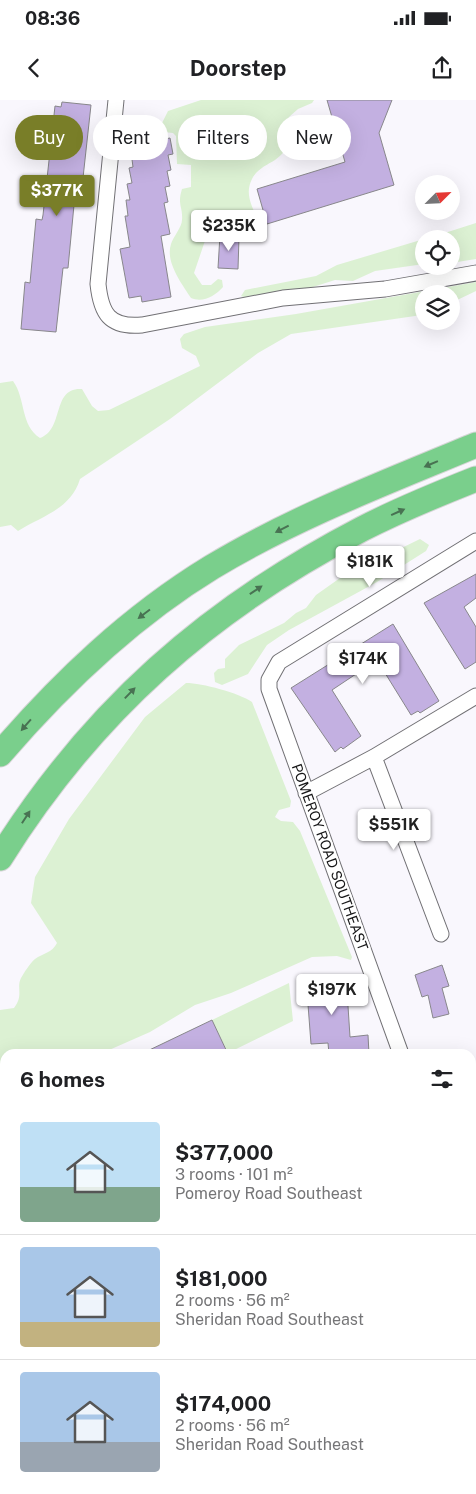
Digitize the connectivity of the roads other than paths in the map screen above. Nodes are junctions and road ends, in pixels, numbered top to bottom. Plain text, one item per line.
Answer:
1 (116, 100) edge
2 (476, 273) edge
3 (476, 445) edge
4 (476, 478) edge
5 (476, 541) edge
6 (476, 696) edge
7 (0, 754) edge
8 (374, 757) junction
9 (306, 793) junction
10 (0, 858) edge
11 (441, 934) dead end
12 (399, 1049) edge

1 - 2 street
3 -> 7 highway
10 -> 4 highway
5 - 9 street, POMEROY ROAD SOUTHEAST
6 - 8 street
8 - 9 street
8 - 11 street
9 - 12 street, POMEROY ROAD SOUTHEAST

